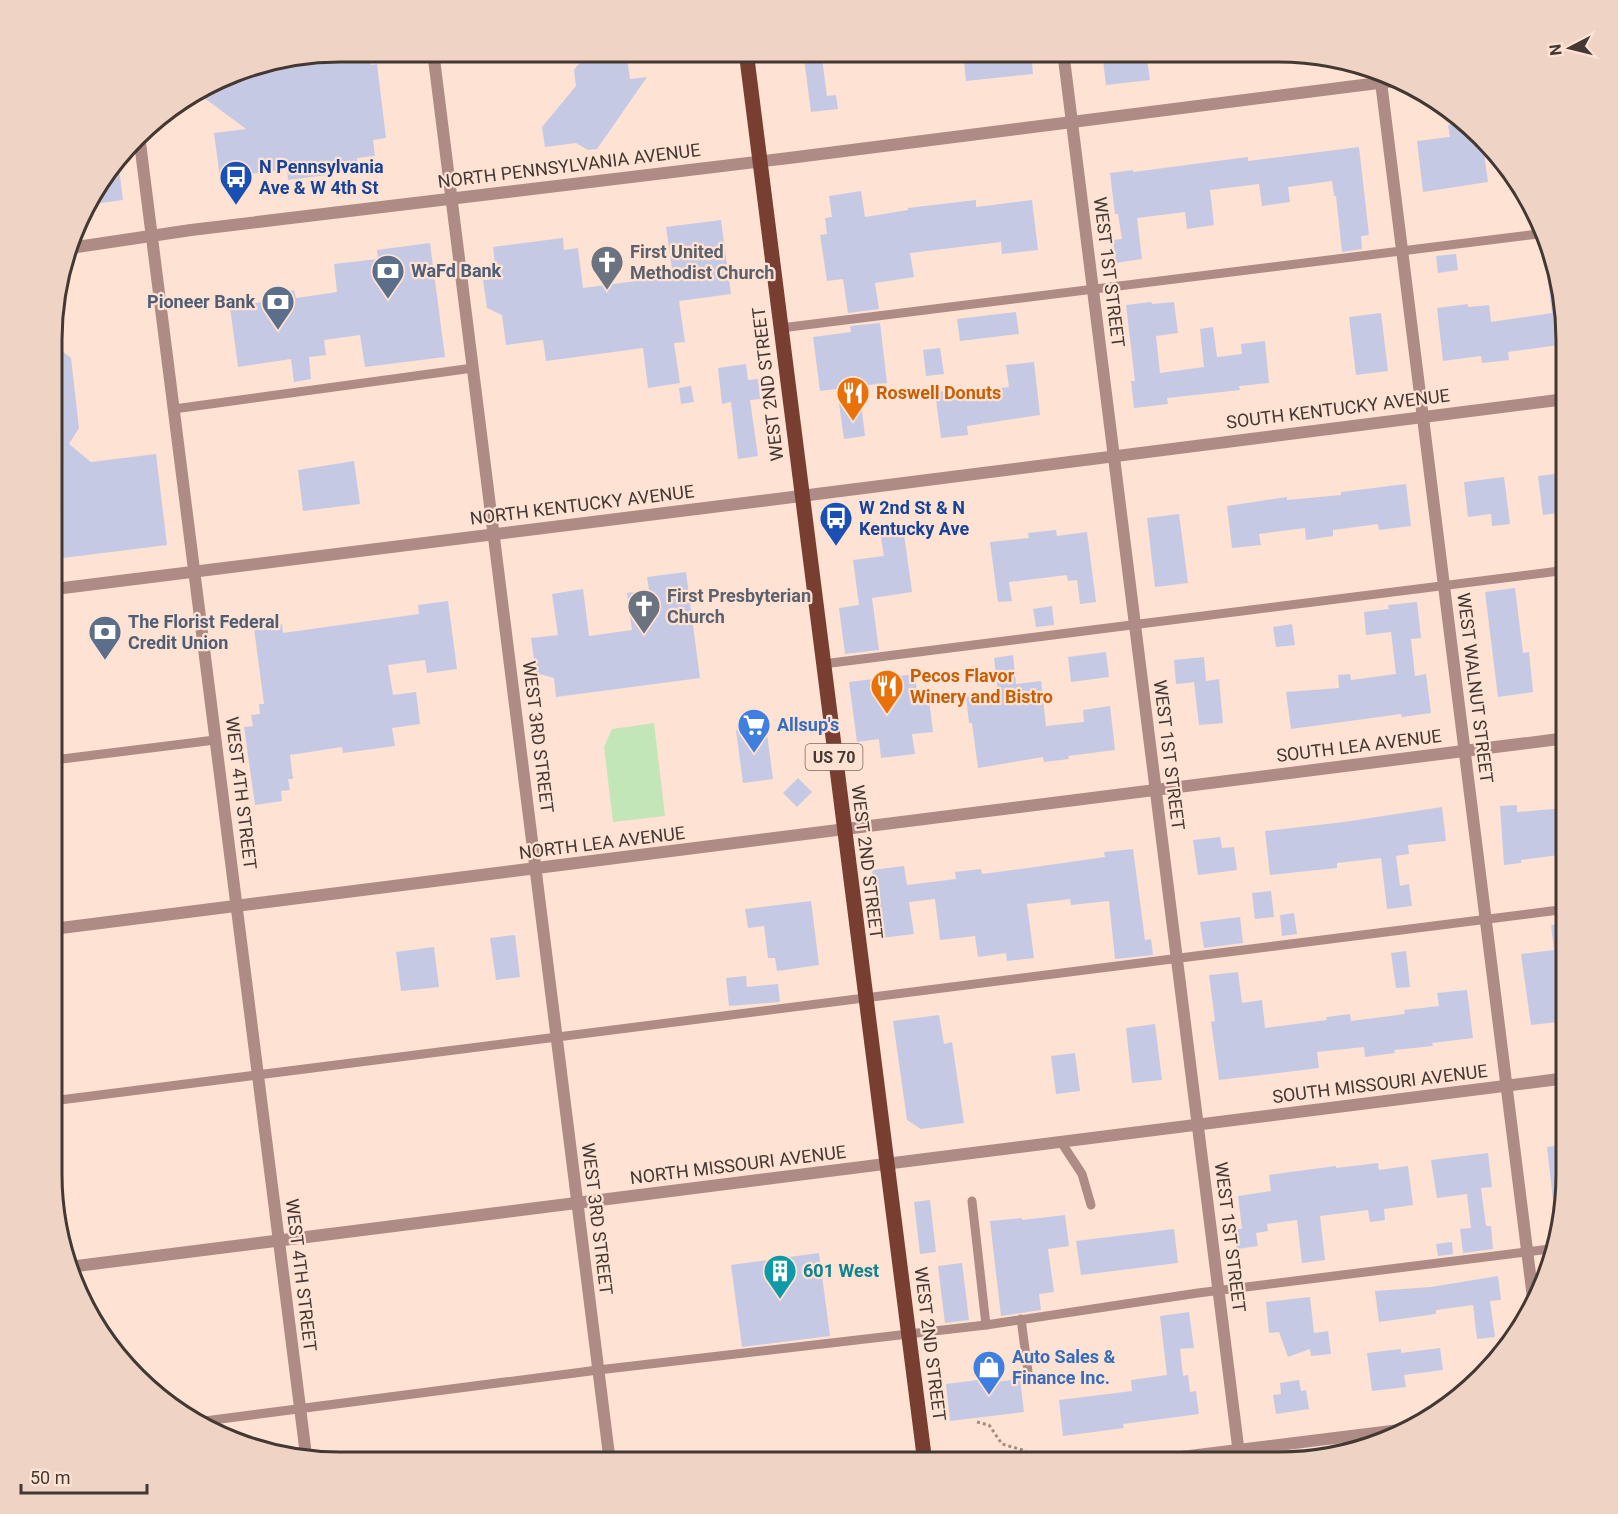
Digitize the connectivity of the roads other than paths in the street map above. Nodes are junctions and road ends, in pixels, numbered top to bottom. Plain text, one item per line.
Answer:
1 (434, 62) edge
2 (747, 62) edge
3 (1064, 62) edge
4 (1375, 79) edge
5 (1381, 82) edge
6 (1072, 121) junction
7 (140, 146) edge
8 (760, 162) junction
9 (452, 198) junction
10 (1536, 234) edge
11 (151, 236) junction
12 (77, 247) edge
13 (1402, 250) junction
14 (1093, 289) junction
15 (781, 328) junction
16 (473, 368) junction
17 (1556, 400) edge
18 (174, 409) junction
19 (1423, 417) junction
20 (1114, 455) junction
21 (801, 496) junction
22 (494, 534) junction
23 (194, 571) junction
24 (1556, 571) edge
25 (1444, 585) junction
26 (62, 588) edge
27 (1134, 623) junction
28 (823, 664) junction
29 (1556, 739) edge
30 (216, 740) junction
31 (1465, 750) junction
32 (62, 759) edge
33 (1155, 790) junction
34 (844, 831) junction
35 (536, 870) junction
36 (237, 906) junction
37 (1556, 910) edge
38 (1486, 919) junction
39 (62, 928) edge
40 (1176, 958) junction
41 (865, 997) junction
42 (557, 1036) junction
43 (258, 1074) junction
44 (1556, 1079) edge
45 (1507, 1086) junction
46 (62, 1100) edge
47 (1197, 1125) junction
48 (1061, 1142) junction
49 (887, 1164) junction
50 (972, 1201) dead end
51 (577, 1203) junction
52 (1090, 1205) dead end
53 (279, 1241) junction
54 (1546, 1250) edge
55 (1528, 1252) junction
56 (77, 1266) edge
57 (1532, 1288) edge
58 (1218, 1291) junction
59 (1021, 1319) junction
60 (986, 1325) junction
61 (909, 1334) junction
62 (598, 1370) junction
63 (1029, 1379) dead end
64 (300, 1408) junction
65 (210, 1420) edge
66 (1378, 1434) edge
67 (305, 1450) edge
68 (609, 1452) edge
69 (924, 1452) edge
70 (1238, 1452) edge
71 (1264, 1452) edge

1 - 9 street, WEST 3RD STREET
2 - 8 main road, WEST 2ND STREET / US 70
3 - 6 street, WEST 1ST STREET
4 - 6 street, NORTH PENNSYLVANIA AVENUE
5 - 13 street, WEST WALNUT STREET
6 - 8 street, NORTH PENNSYLVANIA AVENUE
6 - 14 street, WEST 1ST STREET
7 - 11 street, WEST 4TH STREET
8 - 9 street, NORTH PENNSYLVANIA AVENUE
8 - 15 main road, WEST 2ND STREET / US 70
9 - 11 street, NORTH PENNSYLVANIA AVENUE
9 - 16 street, WEST 3RD STREET
10 - 13 lane
11 - 12 street, NORTH PENNSYLVANIA AVENUE
11 - 18 street, WEST 4TH STREET
13 - 14 lane
13 - 19 street, WEST WALNUT STREET
14 - 15 lane
14 - 20 street, WEST 1ST STREET
15 - 21 main road, WEST 2ND STREET / US 70
16 - 18 lane
16 - 22 street, WEST 3RD STREET
17 - 19 street, SOUTH KENTUCKY AVENUE
18 - 23 street, WEST 4TH STREET
19 - 20 street, SOUTH KENTUCKY AVENUE
19 - 25 street, WEST WALNUT STREET
20 - 21 street, NORTH KENTUCKY AVENUE
20 - 27 street, WEST 1ST STREET
21 - 22 street, NORTH KENTUCKY AVENUE
21 - 28 main road, WEST 2ND STREET / US 70
22 - 23 street, NORTH KENTUCKY AVENUE
22 - 35 street, WEST 3RD STREET
23 - 26 street, NORTH KENTUCKY AVENUE
23 - 30 street, WEST 4TH STREET
24 - 25 lane
25 - 27 lane
25 - 31 street, WEST WALNUT STREET
27 - 28 lane
27 - 33 street, WEST 1ST STREET
28 - 34 main road, WEST 2ND STREET / US 70
29 - 31 street, SOUTH LEA AVENUE
30 - 32 lane
30 - 36 street, WEST 4TH STREET
31 - 33 street, SOUTH LEA AVENUE
31 - 38 street, WEST WALNUT STREET
33 - 34 street, NORTH LEA AVENUE
33 - 40 street, WEST 1ST STREET
34 - 35 street, NORTH LEA AVENUE
34 - 41 main road, WEST 2ND STREET / US 70
35 - 36 street, NORTH LEA AVENUE
35 - 42 street, WEST 3RD STREET
36 - 39 street, NORTH LEA AVENUE
36 - 43 street, WEST 4TH STREET
37 - 38 lane
38 - 40 lane
38 - 45 street, WEST WALNUT STREET
40 - 41 lane
40 - 47 street, WEST 1ST STREET
41 - 42 lane
41 - 49 main road, WEST 2ND STREET / US 70
42 - 43 lane
42 - 51 street, WEST 3RD STREET
43 - 46 lane
43 - 53 street, WEST 4TH STREET
44 - 45 street, SOUTH MISSOURI AVENUE
45 - 47 street, SOUTH MISSOURI AVENUE
45 - 55 street, WEST WALNUT STREET
47 - 48 street, NORTH MISSOURI AVENUE
47 - 58 street, WEST 1ST STREET
48 - 49 street, NORTH MISSOURI AVENUE
48 - 52 lane
49 - 51 street, NORTH MISSOURI AVENUE
49 - 61 main road, WEST 2ND STREET / US 70
50 - 60 lane
51 - 53 street, NORTH MISSOURI AVENUE
51 - 62 street, WEST 3RD STREET
53 - 56 street, NORTH MISSOURI AVENUE
53 - 64 street, WEST 4TH STREET
54 - 55 lane
55 - 57 street, WEST WALNUT STREET
55 - 58 lane
58 - 59 lane
58 - 70 street, WEST 1ST STREET
59 - 60 lane
59 - 63 lane
60 - 61 lane
61 - 62 lane
61 - 69 main road, WEST 2ND STREET / US 70
62 - 64 lane
62 - 68 street, WEST 3RD STREET
64 - 65 lane
64 - 67 street, WEST 4TH STREET
66 - 71 street

